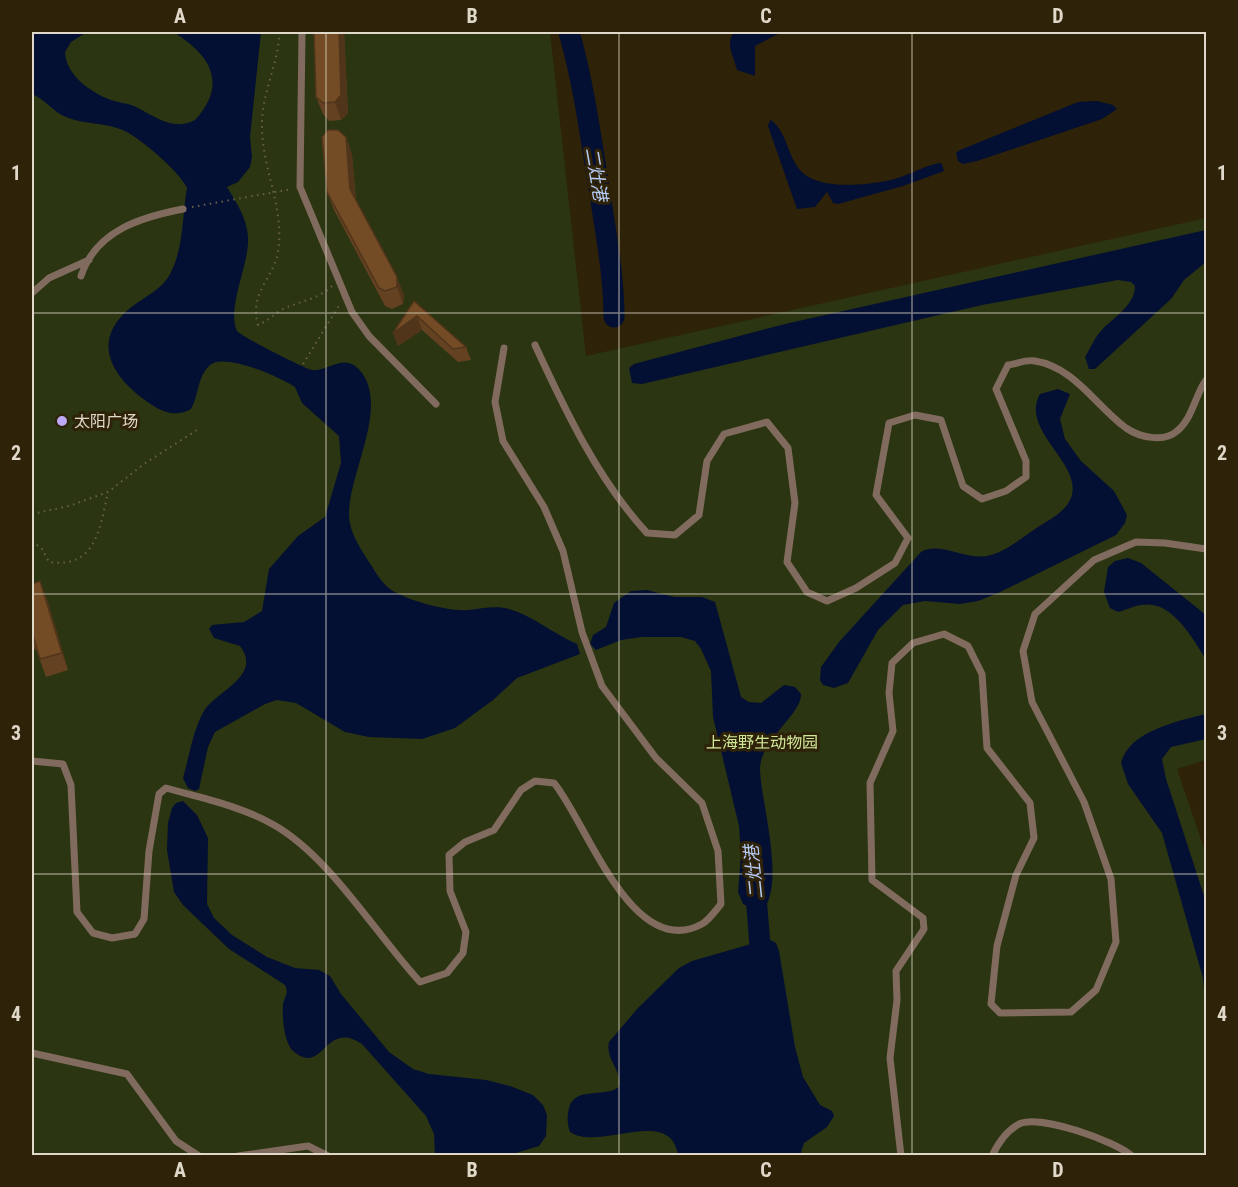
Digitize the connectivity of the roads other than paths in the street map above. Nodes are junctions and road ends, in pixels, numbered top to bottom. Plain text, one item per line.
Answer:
1 (302, 32) edge
2 (183, 209) road end
3 (89, 260) junction
4 (81, 276) dead end
5 (32, 293) edge
6 (535, 345) dead end
7 (504, 348) dead end
8 (1206, 380) edge
9 (436, 404) dead end
10 (1206, 549) edge
11 (32, 761) edge
12 (32, 1053) edge
13 (199, 1155) edge
14 (238, 1155) edge
15 (328, 1155) edge
16 (902, 1155) edge
17 (992, 1155) edge
18 (1132, 1155) edge

1 - 9 lane
2 - 3 lane
3 - 4 lane
3 - 5 lane
6 - 8 lane
7 - 11 lane
10 - 16 lane
12 - 13 lane
14 - 15 lane
17 - 18 lane

